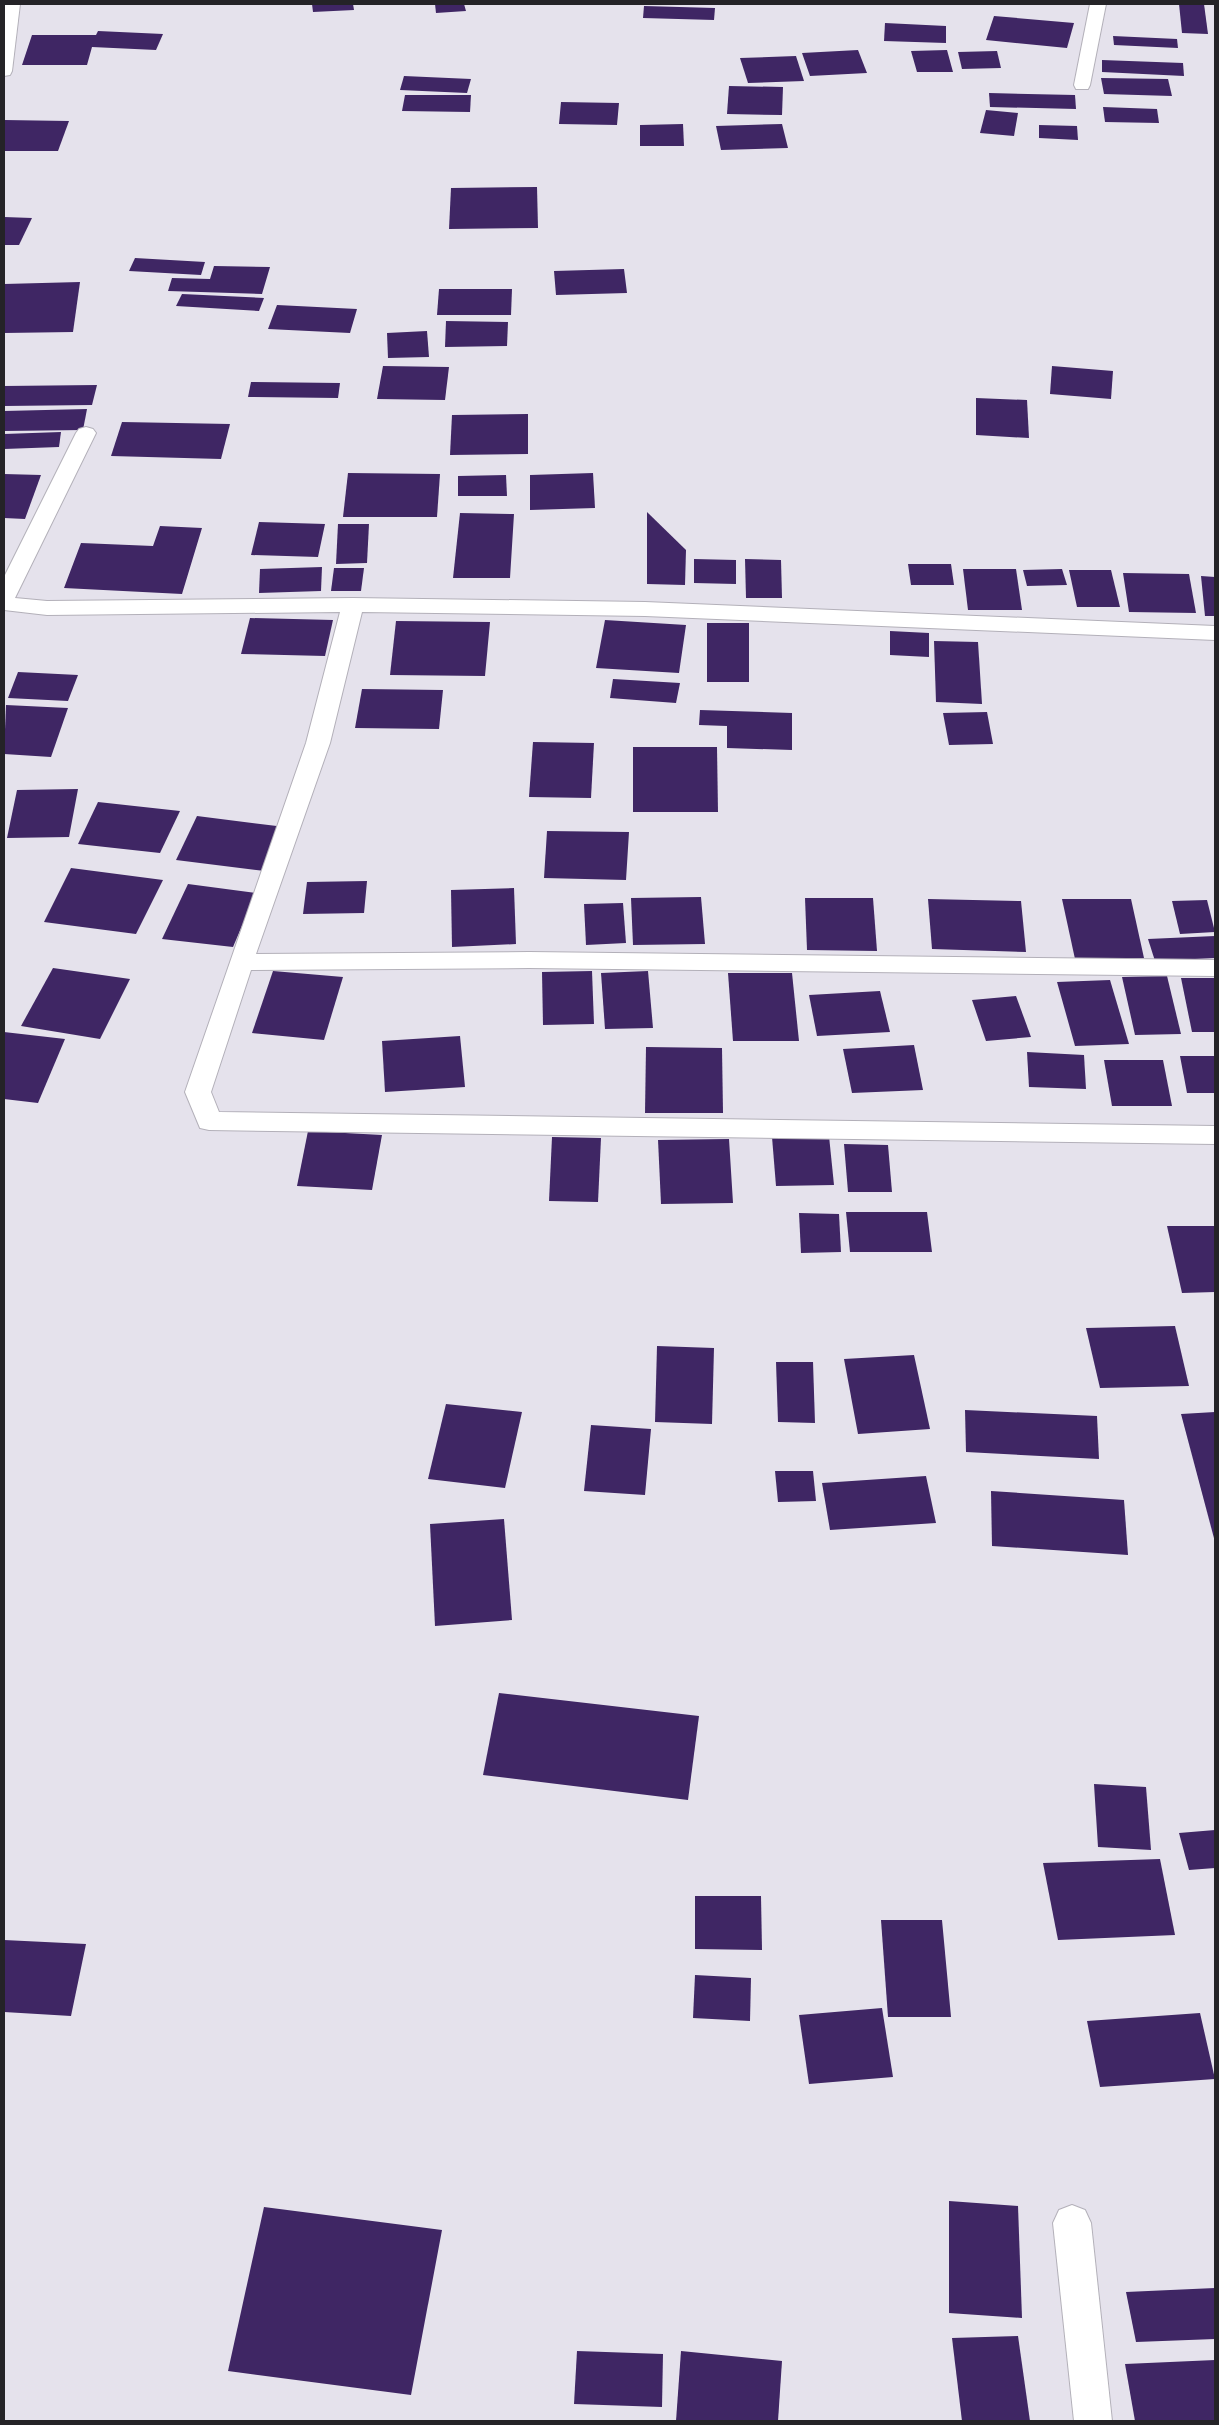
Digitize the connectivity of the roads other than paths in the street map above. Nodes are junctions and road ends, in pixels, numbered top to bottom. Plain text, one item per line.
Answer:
1 (12, 4) edge
2 (1098, 4) edge
3 (4, 71) edge
4 (1082, 85) dead end
5 (86, 433) dead end
6 (4, 598) edge
7 (4, 604) edge
8 (353, 605) junction
9 (1215, 633) edge
10 (241, 962) junction
11 (1215, 968) edge
12 (1215, 1135) edge
13 (1072, 2223) dead end
14 (1093, 2421) edge

1 - 3 street
2 - 4 street
5 - 6 street
7 - 8 street
8 - 9 street
8 - 10 street
10 - 11 street
10 - 12 street
13 - 14 street

